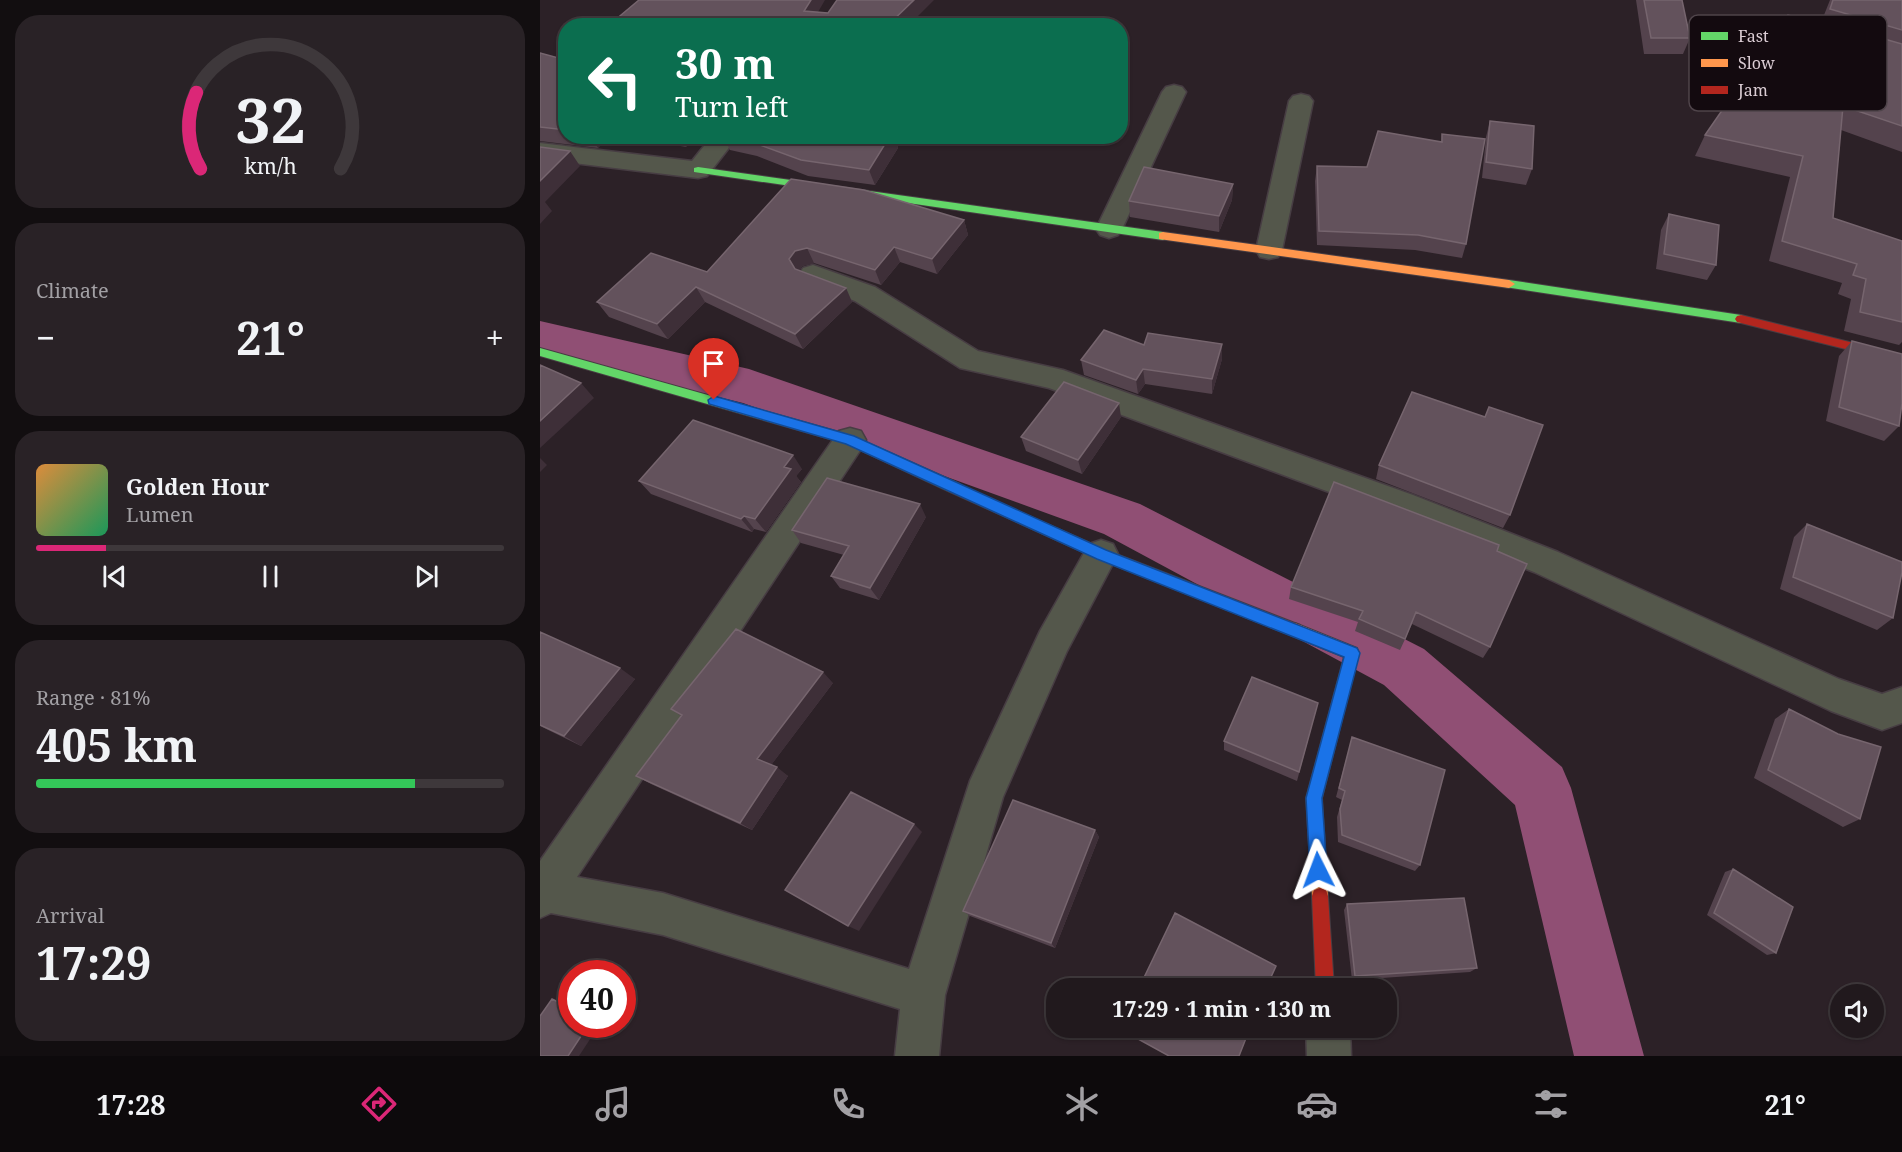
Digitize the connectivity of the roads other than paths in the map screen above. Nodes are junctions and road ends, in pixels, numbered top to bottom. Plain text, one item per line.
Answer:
1 (1174, 92) dead end
2 (1301, 101) dead end
3 (719, 144) edge
4 (540, 151) edge
5 (698, 170) junction
6 (1109, 229) junction
7 (1269, 250) junction
8 (813, 275) edge
9 (540, 352) edge
10 (1902, 359) edge
11 (849, 440) junction
12 (1101, 554) junction
13 (1902, 705) edge
14 (542, 894) edge
15 (1324, 978) edge
16 (923, 995) junction
17 (1328, 1038) edge
18 (917, 1056) edge
19 (1329, 1056) edge

1 - 6 street
2 - 7 street
3 - 5 street
4 - 5 street
5 - 6 street
6 - 7 street
7 - 10 street
8 - 13 street
9 - 11 street
11 - 12 street
11 - 14 street
12 - 15 street
12 - 16 street
14 - 16 street
16 - 18 street
17 - 19 street

